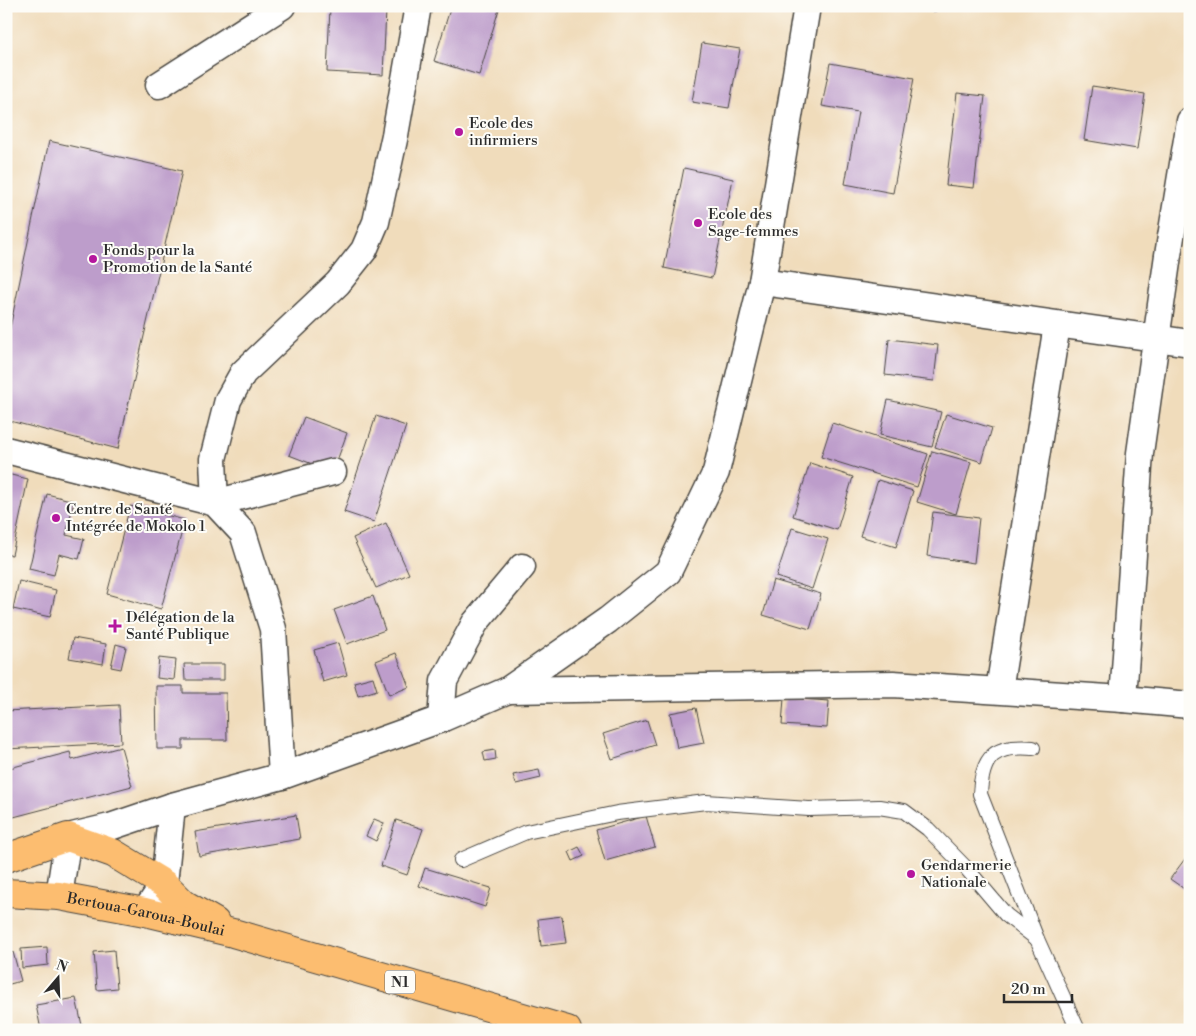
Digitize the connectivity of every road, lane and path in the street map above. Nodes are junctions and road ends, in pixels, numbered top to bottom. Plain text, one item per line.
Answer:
1 (282, 6) edge
2 (418, 6) edge
3 (807, 6) edge
4 (160, 85) dead end
5 (1190, 121) edge
6 (762, 282) junction
7 (1057, 325) junction
8 (1156, 340) junction
9 (1190, 343) edge
10 (6, 450) edge
11 (333, 472) dead end
12 (215, 502) junction
13 (522, 568) dead end
14 (508, 690) junction
15 (999, 690) junction
16 (1123, 698) junction
17 (1190, 705) edge
18 (441, 719) junction
19 (1032, 748) dead end
20 (282, 776) junction
21 (172, 806) junction
22 (68, 837) junction
23 (6, 858) edge
24 (460, 860) dead end
25 (164, 884) junction
26 (6, 893) edge
27 (59, 896) junction
28 (145, 912) junction
29 (233, 933) junction
30 (1037, 940) junction
31 (567, 1030) edge
32 (1078, 1030) edge

1 - 4 street
2 - 12 street
3 - 6 street
5 - 8 street
6 - 7 street
6 - 14 street
7 - 8 street
7 - 15 street
8 - 9 street
8 - 16 street
10 - 12 street
11 - 12 street
12 - 20 street
13 - 18 street
14 - 15 street
14 - 18 street
15 - 16 street
16 - 17 street
18 - 20 street
19 - 30 lane
20 - 21 street
21 - 22 street
21 - 25 street
22 - 23 highway
22 - 25 highway, Bertoua-Garoua-Boulai / N1
22 - 27 street
24 - 30 lane
25 - 28 street
25 - 29 highway, Bertoua-Garoua-Boulai / N1
26 - 27 highway, N1
27 - 28 highway, Bertoua-Garoua-Boulai / N1
28 - 29 highway, Bertoua-Garoua-Boulai / N1
29 - 31 highway, Bertoua-Garoua-Boulai / N1
30 - 32 lane

